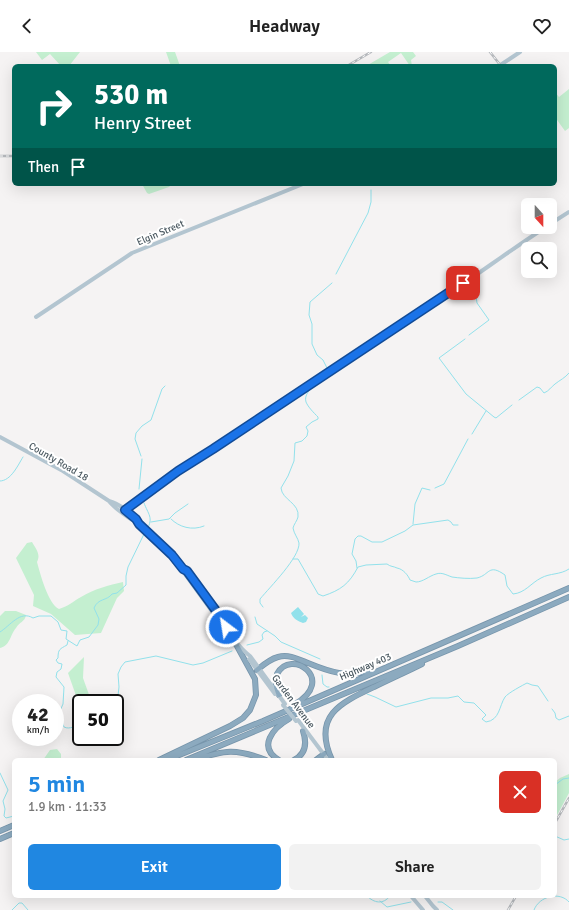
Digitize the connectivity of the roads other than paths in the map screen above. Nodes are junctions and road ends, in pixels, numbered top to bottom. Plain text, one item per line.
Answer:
1 (520, 52) edge
2 (502, 64) edge
3 (298, 186) edge
4 (569, 212) edge
5 (557, 220) edge
6 (535, 234) edge
7 (36, 317) dead end
8 (0, 437) edge
9 (123, 511) junction
10 (569, 588) edge
11 (569, 597) edge
12 (232, 635) junction
13 (458, 646) junction
14 (418, 654) junction
15 (258, 669) junction
16 (279, 695) junction
17 (284, 704) junction
18 (314, 706) junction
19 (263, 721) junction
20 (297, 721) junction
21 (303, 731) junction
22 (324, 757) edge
23 (163, 758) edge
24 (172, 758) edge
25 (191, 758) edge
26 (201, 758) edge
27 (260, 758) edge
28 (277, 758) edge
29 (298, 758) edge
30 (331, 758) edge
31 (12, 826) edge
32 (0, 831) edge
33 (12, 834) edge
34 (0, 839) edge
35 (412, 898) edge
36 (426, 898) edge
37 (423, 910) edge
38 (438, 910) edge

1 - 2 main road
3 - 7 main road, Elgin Street
4 - 5 main road
6 - 9 main road
8 - 9 main road, County Road 18
9 - 12 main road, Garden Avenue
10 - 14 highway, Highway 403
11 - 13 highway, Highway 403
12 - 15 main road, Garden Avenue
12 - 23 highway
13 - 18 highway, Highway 403
13 - 30 highway
14 - 15 highway
14 - 19 highway, Highway 403
15 - 16 main road, Garden Avenue
15 - 17 main road, Garden Avenue
16 - 17 main road, Garden Avenue
16 - 19 highway
17 - 20 main road, Garden Avenue, bridge
18 - 25 highway, Highway 403
18 - 28 highway
19 - 24 highway, Highway 403
20 - 21 main road, Garden Avenue
20 - 22 main road, Garden Avenue
21 - 22 main road, Garden Avenue
21 - 29 highway
26 - 27 highway
31 - 32 highway
33 - 34 highway
35 - 37 main road
36 - 38 main road

